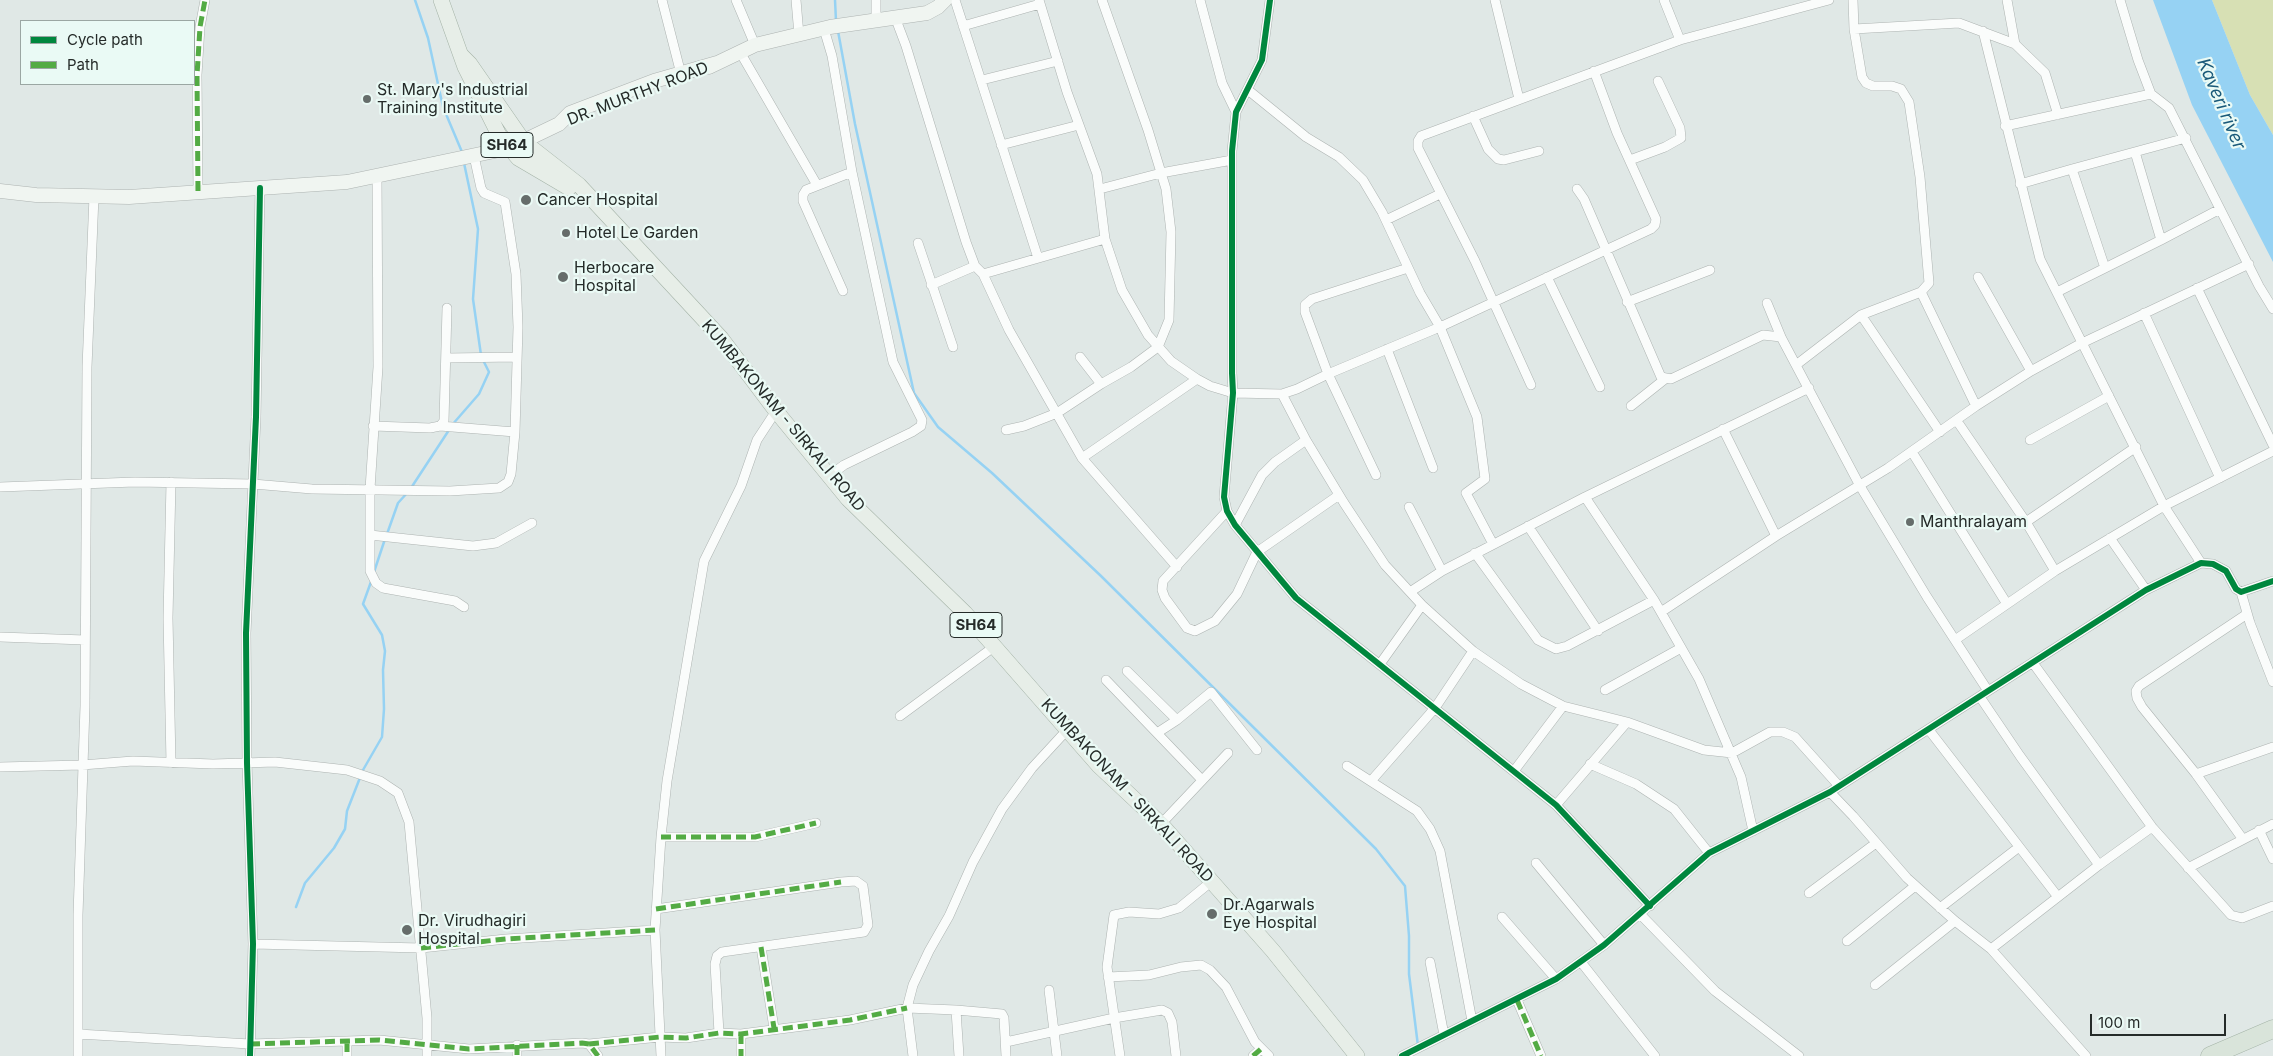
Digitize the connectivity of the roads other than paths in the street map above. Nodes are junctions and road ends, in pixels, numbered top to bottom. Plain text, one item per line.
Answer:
1 (205, 0) edge
2 (441, 0) edge
3 (662, 0) edge
4 (736, 0) edge
5 (796, 0) edge
6 (876, 0) edge
7 (933, 0) edge
8 (945, 0) edge
9 (955, 0) edge
10 (1102, 0) edge
11 (1200, 0) edge
12 (1495, 0) edge
13 (1664, 0) edge
14 (1830, 0) edge
15 (1854, 0) edge
16 (2007, 0) edge
17 (2120, 0) edge
18 (1269, 1) edge
19 (1040, 2) edge
20 (897, 17) junction
21 (876, 20) junction
22 (963, 26) junction
23 (827, 28) junction
24 (1854, 29) junction
25 (1983, 32) junction
26 (799, 35) junction
27 (1680, 40) junction
28 (2015, 44) junction
29 (755, 45) junction
30 (740, 52) junction
31 (462, 56) junction
32 (1058, 61) junction
33 (716, 63) junction
34 (1594, 71) junction
35 (681, 74) junction
36 (982, 80) junction
37 (1658, 81) dead end
38 (1248, 90) junction
39 (2152, 94) junction
40 (1519, 99) junction
41 (1236, 112) junction
42 (2058, 114) junction
43 (1473, 116) junction
44 (559, 124) junction
45 (1079, 125) junction
46 (2005, 126) junction
47 (2186, 138) junction
48 (524, 142) junction
49 (1001, 145) junction
50 (509, 148) junction
51 (1539, 151) dead end
52 (2135, 152) junction
53 (471, 157) junction
54 (1232, 160) junction
55 (1630, 160) junction
56 (2072, 169) junction
57 (852, 172) junction
58 (1161, 173) junction
59 (378, 174) junction
60 (2020, 184) junction
61 (817, 186) junction
62 (260, 188) junction
63 (1100, 188) junction
64 (1577, 188) dead end
65 (0, 191) edge
66 (198, 191) junction
67 (1440, 194) junction
68 (94, 196) junction
69 (591, 198) junction
70 (2220, 209) junction
71 (1386, 220) junction
72 (1105, 239) junction
73 (2161, 240) junction
74 (918, 243) dead end
75 (1605, 250) junction
76 (1038, 258) junction
77 (2249, 264) junction
78 (975, 266) junction
79 (1408, 268) junction
80 (2105, 268) junction
81 (1710, 270) dead end
82 (983, 274) junction
83 (1547, 276) junction
84 (1978, 277) dead end
85 (931, 285) junction
86 (2197, 288) junction
87 (843, 291) dead end
88 (1921, 292) junction
89 (2056, 292) junction
90 (1494, 301) junction
91 (1627, 302) junction
92 (1767, 303) dead end
93 (446, 308) dead end
94 (2273, 309) edge
95 (2144, 313) junction
96 (1861, 315) junction
97 (1440, 327) junction
98 (1781, 337) junction
99 (2082, 343) junction
100 (953, 347) dead end
101 (1158, 347) junction
102 (1388, 349) junction
103 (516, 357) junction
104 (1080, 357) dead end
105 (447, 358) junction
106 (1796, 365) junction
107 (2031, 371) junction
108 (1328, 374) junction
109 (1665, 379) junction
110 (1197, 380) junction
111 (1101, 384) junction
112 (1531, 385) dead end
113 (1600, 387) dead end
114 (1809, 388) junction
115 (1234, 393) junction
116 (1282, 394) junction
117 (2109, 396) junction
118 (1631, 406) dead end
119 (1976, 406) junction
120 (776, 411) junction
121 (1057, 413) junction
122 (1957, 421) junction
123 (373, 426) junction
124 (440, 426) junction
125 (1006, 430) dead end
126 (1723, 430) junction
127 (515, 432) junction
128 (1940, 432) junction
129 (1306, 440) junction
130 (2030, 440) dead end
131 (2273, 445) edge
132 (2136, 447) junction
133 (2273, 451) edge
134 (1912, 452) junction
135 (1082, 458) junction
136 (1433, 468) dead end
137 (1376, 475) dead end
138 (829, 476) junction
139 (2220, 478) junction
140 (171, 482) junction
141 (88, 484) junction
142 (253, 484) junction
143 (1860, 486) junction
144 (0, 487) edge
145 (370, 489) junction
146 (1339, 495) junction
147 (1585, 497) junction
148 (2164, 506) junction
149 (1409, 507) dead end
150 (1226, 511) junction
151 (2026, 522) junction
152 (532, 523) dead end
153 (1235, 525) junction
154 (1528, 526) junction
155 (370, 535) junction
156 (1776, 536) junction
157 (2110, 538) junction
158 (1493, 544) junction
159 (1257, 552) junction
160 (1475, 554) junction
161 (2201, 563) junction
162 (1177, 567) junction
163 (1442, 570) junction
164 (2055, 571) junction
165 (2273, 581) edge
166 (2146, 590) junction
167 (1410, 592) junction
168 (2241, 592) junction
169 (1654, 600) junction
170 (1422, 604) junction
171 (2007, 604) junction
172 (464, 608) dead end
173 (1661, 612) junction
174 (2247, 614) junction
175 (1598, 631) junction
176 (0, 637) edge
177 (85, 640) junction
178 (1955, 640) junction
179 (995, 646) junction
180 (1681, 648) junction
181 (1474, 651) junction
182 (2033, 663) junction
183 (1380, 664) junction
184 (1127, 671) dead end
185 (1106, 680) dead end
186 (2273, 682) edge
187 (1604, 690) dead end
188 (1984, 694) junction
189 (1563, 706) junction
190 (1435, 708) junction
191 (900, 716) dead end
192 (1177, 720) junction
193 (1627, 722) junction
194 (1067, 730) junction
195 (1929, 730) junction
196 (1157, 733) junction
197 (2273, 747) edge
198 (1257, 750) dead end
199 (1228, 753) dead end
200 (1732, 753) junction
201 (247, 763) junction
202 (171, 764) junction
203 (1590, 764) junction
204 (82, 765) junction
205 (1347, 766) dead end
206 (0, 767) edge
207 (1514, 770) junction
208 (2196, 774) junction
209 (1202, 780) junction
210 (1371, 781) junction
211 (1839, 786) junction
212 (1830, 792) junction
213 (1556, 805) junction
214 (816, 823) dead end
215 (1161, 824) junction
216 (2273, 824) edge
217 (2152, 827) junction
218 (2259, 830) junction
219 (1753, 831) junction
220 (661, 837) junction
221 (2242, 838) junction
222 (1876, 843) junction
223 (2019, 847) junction
224 (1709, 853) junction
225 (2273, 859) edge
226 (1536, 863) dead end
227 (2099, 865) junction
228 (2188, 868) junction
229 (1212, 881) junction
230 (1915, 886) junction
231 (1809, 893) dead end
232 (2058, 897) junction
233 (1650, 906) junction
234 (2273, 906) edge
235 (1940, 908) junction
236 (656, 909) junction
237 (1640, 914) junction
238 (1502, 917) dead end
239 (1955, 922) junction
240 (655, 930) junction
241 (1847, 941) dead end
242 (253, 944) junction
243 (1604, 945) junction
244 (761, 947) junction
245 (421, 948) junction
246 (1991, 949) junction
247 (1430, 962) dead end
248 (1581, 962) junction
249 (1108, 977) junction
250 (1556, 979) junction
251 (1875, 985) dead end
252 (1049, 990) dead end
253 (1518, 1000) junction
254 (907, 1008) junction
255 (956, 1010) junction
256 (1114, 1018) junction
257 (1472, 1021) junction
258 (774, 1028) junction
259 (2273, 1029) edge
260 (1054, 1032) junction
261 (78, 1034) junction
262 (718, 1034) junction
263 (741, 1034) junction
264 (1444, 1035) junction
265 (660, 1036) junction
266 (347, 1042) junction
267 (1006, 1042) junction
268 (250, 1044) junction
269 (428, 1044) junction
270 (589, 1044) junction
271 (517, 1046) junction
272 (1261, 1049) junction
273 (78, 1056) edge
274 (250, 1056) edge
275 (347, 1056) edge
276 (428, 1056) edge
277 (518, 1056) edge
278 (598, 1056) edge
279 (661, 1056) edge
280 (741, 1056) edge
281 (913, 1056) edge
282 (959, 1056) edge
283 (1006, 1056) edge
284 (1057, 1056) edge
285 (1120, 1056) edge
286 (1176, 1056) edge
287 (1253, 1056) edge
288 (1269, 1056) edge
289 (1357, 1056) edge
290 (1402, 1056) edge
291 (1541, 1056) edge
292 (1655, 1056) edge
293 (1799, 1056) edge
294 (2086, 1056) edge
295 (2210, 1056) edge

1 - 66 street
2 - 31 main road, KUMBAKONAM - SIRKALI ROAD / SH64
3 - 35 street
4 - 29 street
5 - 26 street
6 - 21 street
7 - 20 main road, DR. MURTHY ROAD
8 - 20 main road, DR. MURTHY ROAD
9 - 22 street
10 - 58 street
11 - 41 street
12 - 40 street
13 - 27 street
14 - 27 street
15 - 24 street
16 - 28 street
17 - 39 street
18 - 38 street
19 - 22 street
19 - 32 street
20 - 21 main road, DR. MURTHY ROAD
20 - 78 street
21 - 23 main road, DR. MURTHY ROAD
22 - 36 street
23 - 26 main road, DR. MURTHY ROAD
23 - 57 street
24 - 25 street
24 - 88 street
25 - 28 street
25 - 46 street
26 - 29 main road, DR. MURTHY ROAD
27 - 34 street
28 - 42 street
29 - 30 main road, DR. MURTHY ROAD
30 - 33 main road, DR. MURTHY ROAD
30 - 61 street
31 - 48 main road, KUMBAKONAM - SIRKALI ROAD / SH64
31 - 50 main road, KUMBAKONAM - SIRKALI ROAD / SH64
32 - 36 street
32 - 45 street
33 - 35 main road, DR. MURTHY ROAD
33 - 44 main road, DR. MURTHY ROAD
34 - 40 street
34 - 55 street
35 - 44 main road, DR. MURTHY ROAD
36 - 49 street
37 - 55 street
38 - 41 street
38 - 71 street
39 - 42 street
39 - 47 street
40 - 43 street
41 - 54 street
42 - 46 street
43 - 51 street
43 - 67 street
44 - 48 main road, DR. MURTHY ROAD
45 - 49 street
45 - 63 street
46 - 60 street
47 - 52 street
47 - 70 street
48 - 50 main road, DR. MURTHY ROAD
48 - 69 main road, KUMBAKONAM - SIRKALI ROAD / SH64
49 - 76 street
50 - 53 main road, DR. MURTHY ROAD
50 - 69 main road, KUMBAKONAM - SIRKALI ROAD / SH64
52 - 56 street
52 - 73 street
53 - 59 main road, DR. MURTHY ROAD
53 - 103 street
54 - 58 street
54 - 115 street
55 - 75 street
56 - 60 street
56 - 80 street
57 - 61 street
57 - 138 street
58 - 63 street
58 - 101 street
59 - 62 main road, DR. MURTHY ROAD
59 - 123 street
60 - 89 street
61 - 87 street
62 - 66 main road, DR. MURTHY ROAD
62 - 142 street
63 - 72 street
64 - 75 street
65 - 68 main road, DR. MURTHY ROAD
66 - 68 main road, DR. MURTHY ROAD
67 - 71 street
67 - 90 street
68 - 141 street
69 - 120 main road, KUMBAKONAM - SIRKALI ROAD / SH64
70 - 73 street
70 - 77 street
71 - 79 street
72 - 76 street
72 - 101 street
73 - 80 street
74 - 85 street
75 - 83 street
75 - 91 street
76 - 82 street
77 - 86 street
77 - 94 street
78 - 82 street
78 - 85 street
79 - 97 street
79 - 108 street
80 - 89 street
81 - 91 street
82 - 121 street
83 - 90 street
83 - 113 street
84 - 107 street
85 - 100 street
86 - 95 street
86 - 131 street
88 - 96 street
88 - 119 street
89 - 99 street
90 - 97 street
90 - 112 street
91 - 109 street
92 - 98 street
93 - 105 street
95 - 99 street
95 - 139 street
96 - 106 street
96 - 128 street
97 - 102 street
97 - 158 street
98 - 106 street
98 - 109 street
99 - 107 street
99 - 117 street
101 - 110 street
101 - 111 street
102 - 108 street
102 - 136 street
103 - 105 street
103 - 127 street
104 - 111 street
105 - 124 street
106 - 114 street
107 - 119 street
108 - 116 street
108 - 137 street
109 - 118 street
110 - 115 street
110 - 135 street
111 - 121 street
114 - 126 street
114 - 143 street
115 - 116 street
115 - 150 street
116 - 129 street
117 - 130 street
117 - 132 street
119 - 122 street
120 - 138 main road, KUMBAKONAM - SIRKALI ROAD / SH64
120 - 220 street
121 - 125 street
121 - 135 street
122 - 128 street
122 - 151 street
123 - 124 street
123 - 145 street
124 - 127 street
126 - 147 street
126 - 156 street
127 - 145 street
128 - 134 street
129 - 146 street
129 - 153 street
132 - 148 street
132 - 151 street
133 - 139 street
134 - 143 street
134 - 171 street
135 - 162 street
138 - 179 main road, KUMBAKONAM - SIRKALI ROAD / SH64
139 - 148 street
140 - 141 street
140 - 142 street
140 - 202 street
141 - 144 street
141 - 177 street
142 - 145 street
142 - 201 street
143 - 156 street
143 - 178 street
145 - 155 street
146 - 159 street
146 - 167 street
147 - 154 street
147 - 169 street
148 - 157 street
148 - 161 street
149 - 163 street
150 - 153 street
150 - 162 street
151 - 164 street
152 - 155 street
153 - 159 street
154 - 158 street
154 - 175 street
155 - 172 street
156 - 173 street
157 - 164 street
157 - 166 street
158 - 160 street
159 - 162 street
159 - 183 street
160 - 163 street
160 - 175 street
161 - 166 street
161 - 168 street
163 - 167 street
164 - 171 street
165 - 168 street
166 - 182 street
167 - 170 street
168 - 174 street
169 - 173 street
169 - 175 street
170 - 181 street
170 - 183 street
171 - 178 street
173 - 180 street
174 - 186 street
174 - 208 street
176 - 177 street
177 - 204 street
178 - 188 street
179 - 191 street
179 - 194 main road, KUMBAKONAM - SIRKALI ROAD / SH64
180 - 187 street
180 - 200 street
181 - 189 street
181 - 190 street
182 - 188 street
182 - 217 street
183 - 190 street
184 - 192 street
185 - 196 street
188 - 195 street
188 - 227 street
189 - 193 street
189 - 207 street
190 - 207 street
190 - 210 street
192 - 196 street
192 - 198 street
193 - 200 street
193 - 203 street
194 - 215 main road, KUMBAKONAM - SIRKALI ROAD / SH64
194 - 254 street
195 - 211 street
195 - 223 street
196 - 209 street
197 - 208 street
199 - 209 street
200 - 211 street
200 - 219 street
201 - 202 street
201 - 242 street
201 - 245 street
202 - 204 street
203 - 213 street
203 - 224 street
204 - 206 street
204 - 261 street
205 - 210 street
207 - 213 street
208 - 221 street
209 - 215 street
210 - 257 street
211 - 212 street
212 - 219 street
212 - 222 street
213 - 233 street
214 - 220 street
215 - 229 main road, KUMBAKONAM - SIRKALI ROAD / SH64
216 - 218 street
217 - 227 street
217 - 228 street
218 - 221 street
218 - 225 street
219 - 224 street
220 - 236 street
221 - 228 street
222 - 230 street
222 - 231 street
223 - 232 street
223 - 235 street
224 - 233 street
226 - 243 street
227 - 232 street
228 - 234 street
229 - 249 street
229 - 289 main road, KUMBAKONAM - SIRKALI ROAD / SH64
230 - 235 street
230 - 241 street
232 - 246 street
233 - 237 street
235 - 239 street
236 - 240 street
236 - 244 street
237 - 243 street
237 - 293 street
238 - 250 street
239 - 246 street
239 - 251 street
240 - 245 street
240 - 265 street
242 - 245 street
242 - 268 street
243 - 248 street
244 - 258 street
244 - 262 street
245 - 269 street
246 - 294 street
247 - 264 street
248 - 250 street
248 - 292 street
249 - 256 street
249 - 272 street
250 - 253 street
252 - 260 street
253 - 257 street
253 - 291 street
254 - 255 street
254 - 258 street
254 - 281 street
255 - 267 street
255 - 282 street
256 - 260 street
256 - 285 street
256 - 286 street
257 - 264 street
258 - 263 street
259 - 295 highway
260 - 267 street
260 - 284 street
261 - 268 street
261 - 273 street
262 - 263 street
262 - 265 street
263 - 280 street
264 - 290 street
265 - 270 street
265 - 279 street
266 - 268 street
266 - 269 street
266 - 275 street
267 - 283 street
268 - 274 street
269 - 271 street
269 - 276 street
270 - 271 street
270 - 278 street
271 - 277 street
272 - 287 street
272 - 288 street

